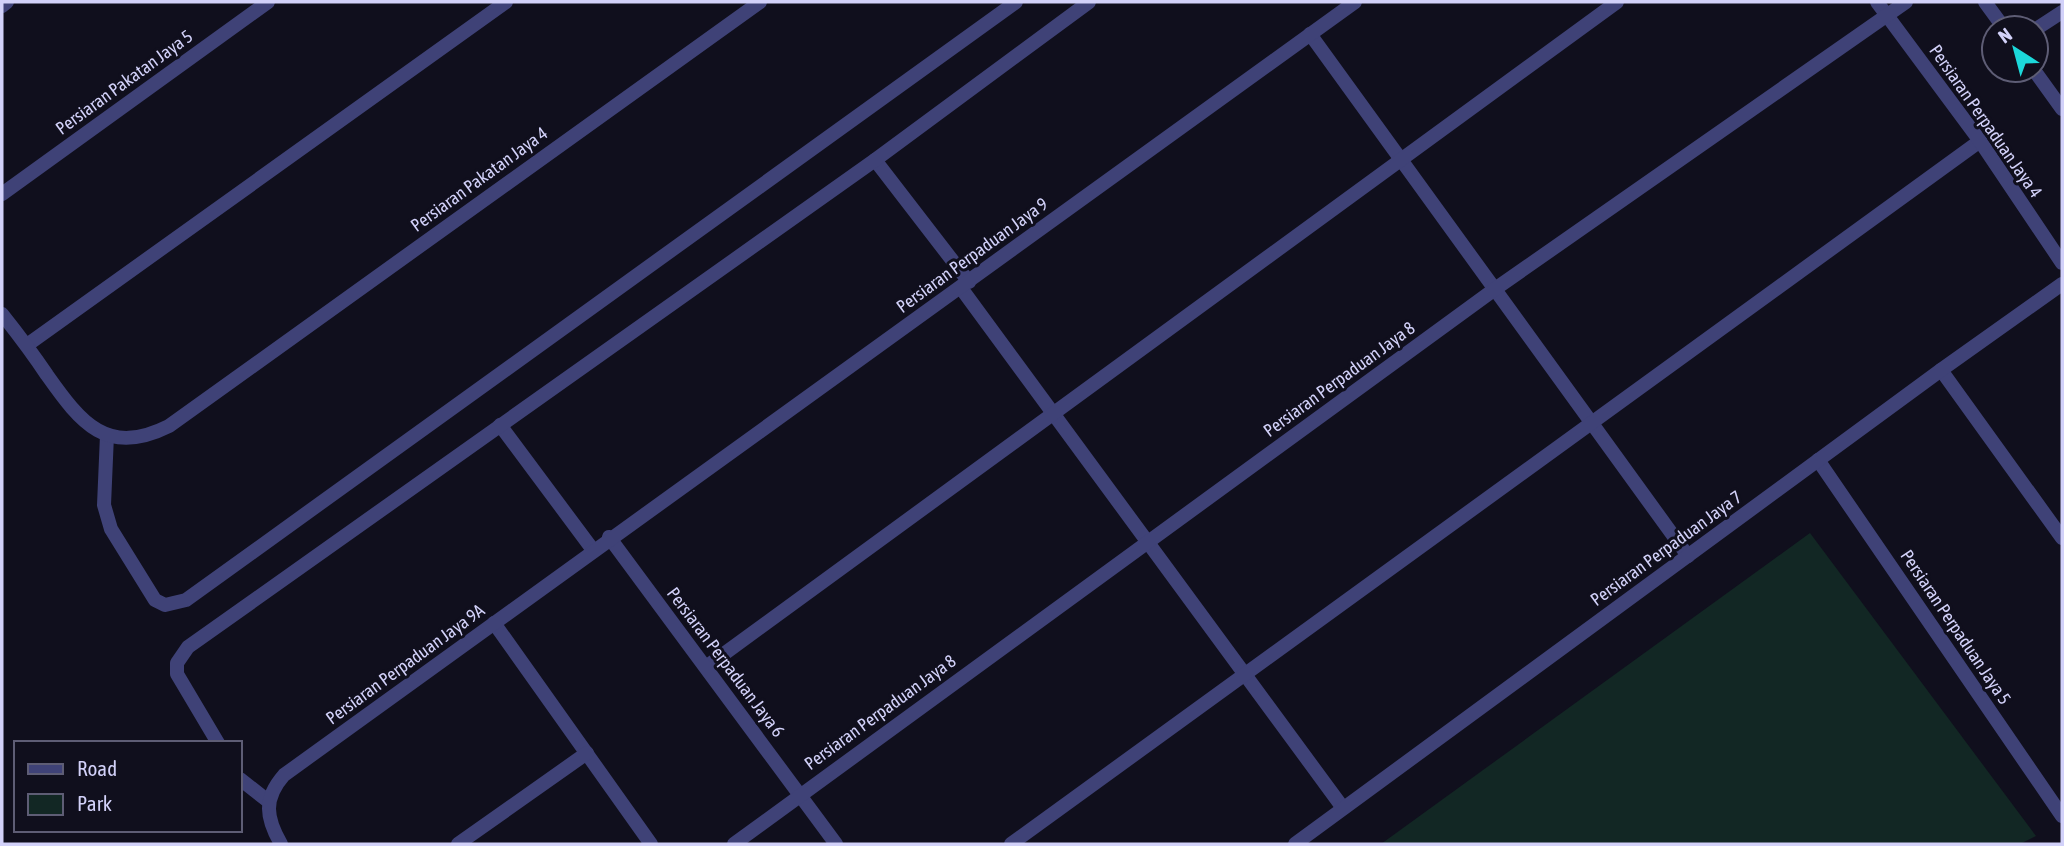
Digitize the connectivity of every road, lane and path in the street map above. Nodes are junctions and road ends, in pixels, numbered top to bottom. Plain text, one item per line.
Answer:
1 (7, 2) edge
2 (268, 2) edge
3 (506, 2) edge
4 (760, 2) edge
5 (988, 2) edge
6 (1016, 2) edge
7 (1089, 2) edge
8 (1355, 2) edge
9 (1617, 2) edge
10 (1877, 2) edge
11 (1906, 2) edge
12 (2, 6) edge
13 (998, 15) junction
14 (1887, 15) junction
15 (1310, 34) junction
16 (2044, 84) edge
17 (2062, 109) edge
18 (1980, 141) junction
19 (875, 160) junction
20 (1401, 160) junction
21 (2, 194) edge
22 (2062, 263) edge
23 (2062, 284) edge
24 (965, 285) junction
25 (1495, 289) junction
26 (2, 314) edge
27 (27, 345) junction
28 (1941, 370) junction
29 (1053, 413) junction
30 (1592, 423) junction
31 (500, 425) junction
32 (107, 435) junction
33 (1818, 460) junction
34 (609, 537) junction
35 (2062, 538) edge
36 (1149, 543) junction
37 (593, 550) junction
38 (1688, 556) junction
39 (494, 623) junction
40 (705, 667) junction
41 (1245, 674) junction
42 (217, 741) edge
43 (587, 753) junction
44 (242, 781) edge
45 (799, 794) junction
46 (268, 801) junction
47 (1343, 808) junction
48 (2062, 816) edge
49 (281, 844) edge
50 (458, 844) edge
51 (651, 844) edge
52 (734, 844) edge
53 (836, 844) edge
54 (1011, 844) edge
55 (1295, 844) edge

1 - 12 street
2 - 21 street, Persiaran Pakatan Jaya 5
3 - 27 street
4 - 32 street, Persiaran Pakatan Jaya 4
5 - 13 street
6 - 13 street
7 - 19 street
8 - 15 street, Persiaran Perpaduan Jaya 9
9 - 20 street
10 - 14 street, Persiaran Perpaduan Jaya 4
11 - 14 street, Persiaran Perpaduan Jaya 8
13 - 32 street
14 - 18 street, Persiaran Perpaduan Jaya 4
14 - 25 street, Persiaran Perpaduan Jaya 8
15 - 20 street
15 - 24 street, Persiaran Perpaduan Jaya 9
16 - 17 street
18 - 22 street, Persiaran Perpaduan Jaya 4
18 - 30 street
19 - 24 street
19 - 31 street
20 - 25 street
20 - 29 street
23 - 28 street, Persiaran Perpaduan Jaya 7
24 - 29 street
24 - 34 street, Persiaran Perpaduan Jaya 9
25 - 30 street
25 - 36 street, Persiaran Perpaduan Jaya 8
26 - 27 street
27 - 32 street
28 - 33 street, Persiaran Perpaduan Jaya 7
28 - 35 street
29 - 36 street
29 - 40 street
30 - 38 street
30 - 41 street
31 - 37 street
31 - 42 street
33 - 38 street, Persiaran Perpaduan Jaya 7
33 - 48 street, Persiaran Perpaduan Jaya 5
34 - 37 street, Persiaran Perpaduan Jaya 9A
34 - 40 street, Persiaran Perpaduan Jaya 6
36 - 41 street
36 - 45 street, Persiaran Perpaduan Jaya 8
37 - 39 street, Persiaran Perpaduan Jaya 9A
38 - 47 street, Persiaran Perpaduan Jaya 7
39 - 43 street
39 - 46 street, Persiaran Perpaduan Jaya 9A
40 - 45 street, Persiaran Perpaduan Jaya 6
41 - 47 street
41 - 54 street
43 - 50 street
43 - 51 street
44 - 46 street
45 - 52 street
45 - 53 street, Persiaran Perpaduan Jaya 6
46 - 49 street
47 - 55 street, Persiaran Perpaduan Jaya 7

